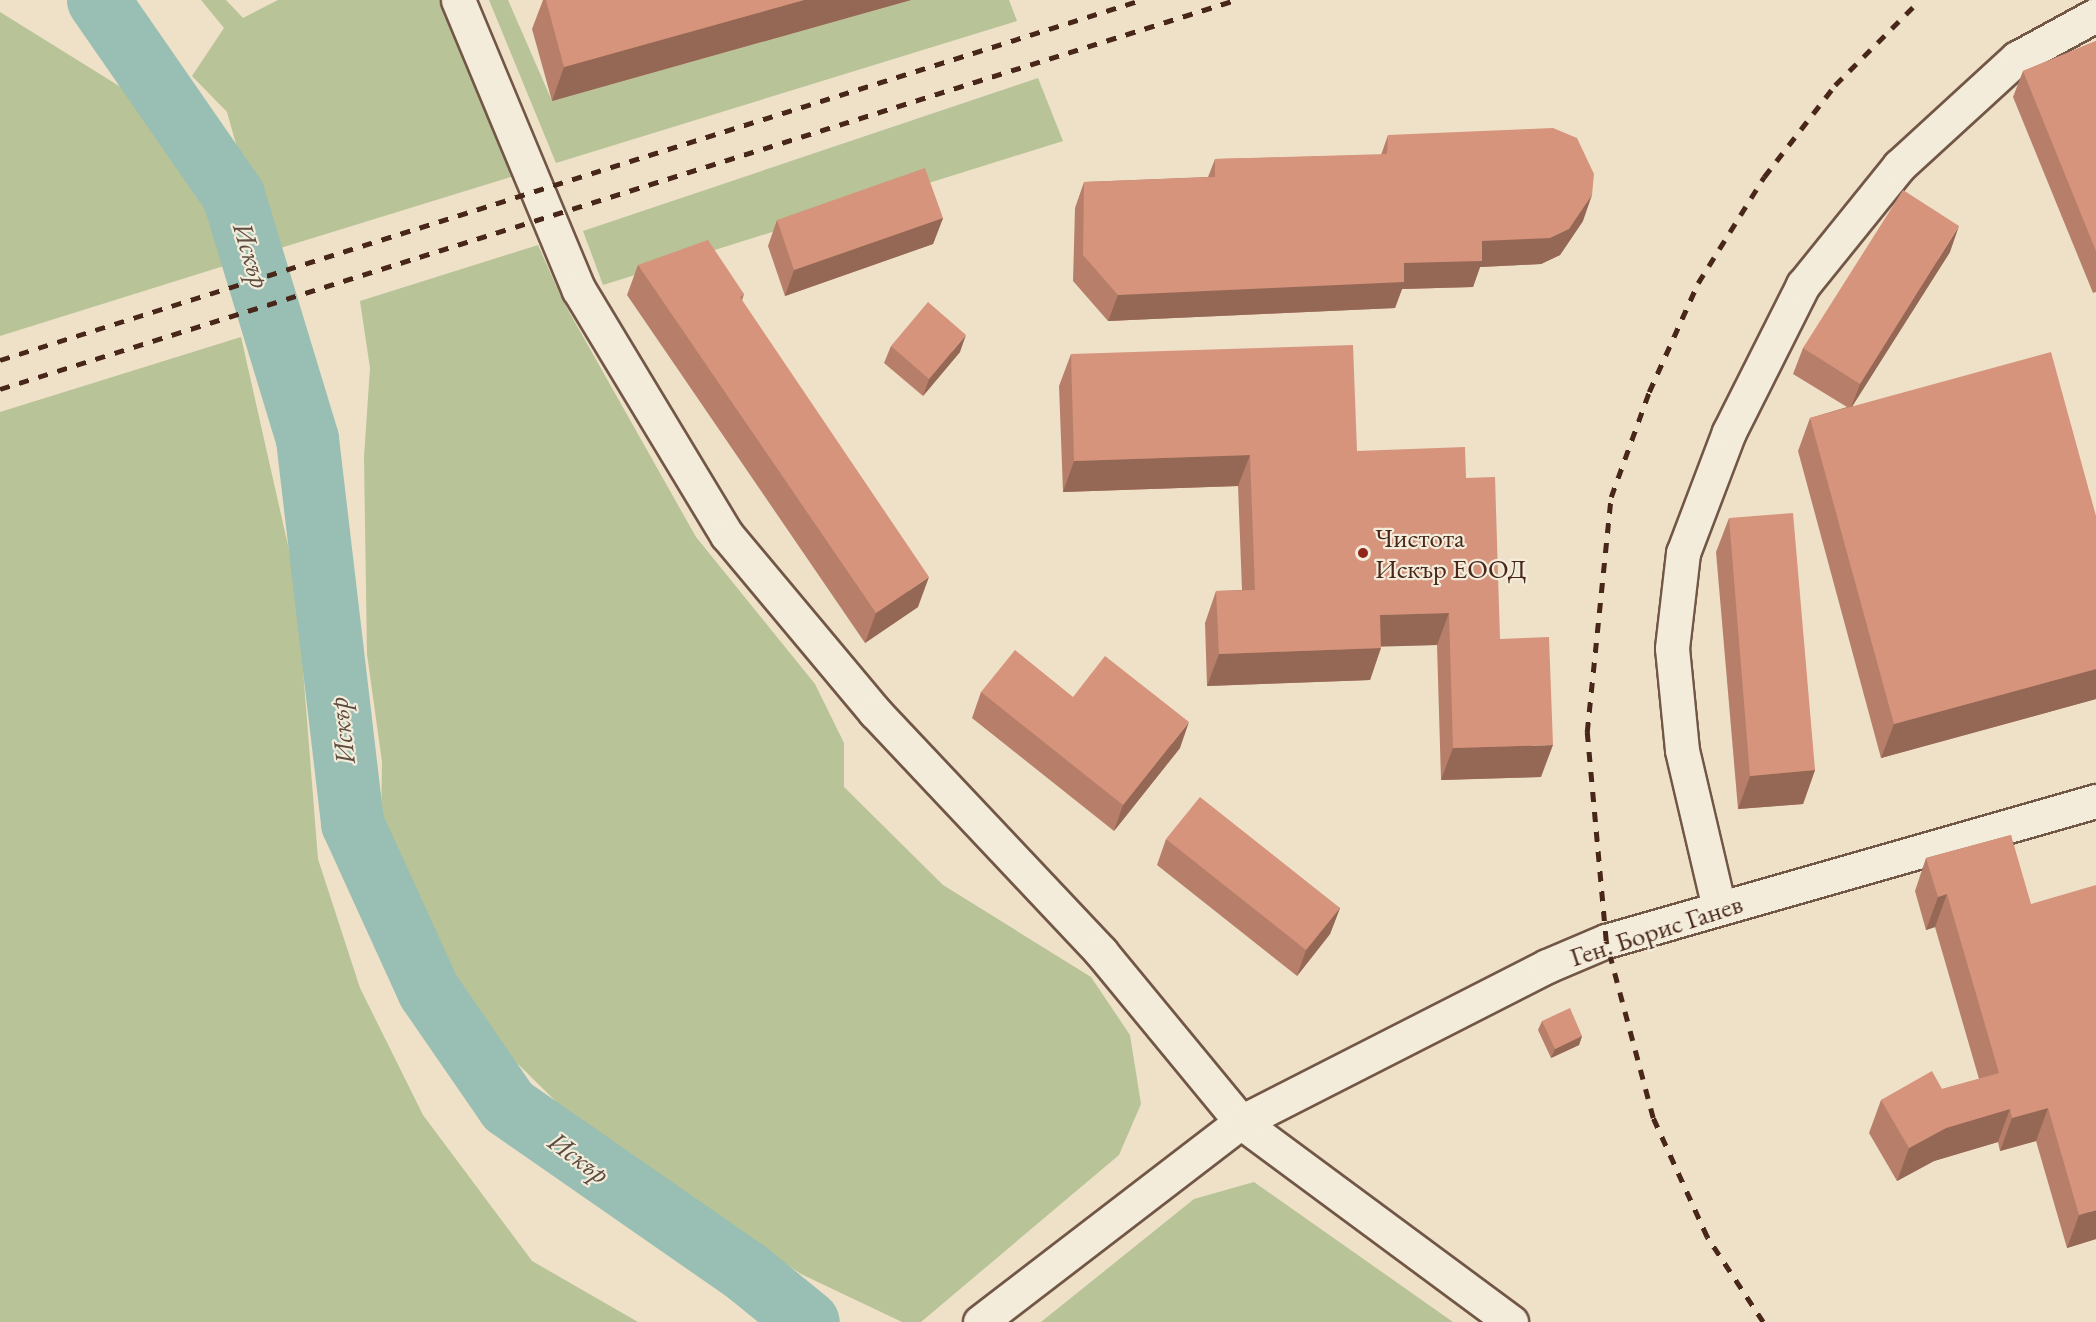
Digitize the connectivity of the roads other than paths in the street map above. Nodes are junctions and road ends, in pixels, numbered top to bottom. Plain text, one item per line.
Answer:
1 (458, 0) edge
2 (2096, 15) edge
3 (2096, 801) edge
4 (1719, 908) junction
5 (1241, 1122) junction
6 (980, 1322) edge
7 (1511, 1322) edge

1 - 5 street
2 - 4 street
3 - 4 street, Ген. Борис Ганев
4 - 5 street, Ген. Борис Ганев
5 - 6 street, Ген. Борис Ганев
5 - 7 street

